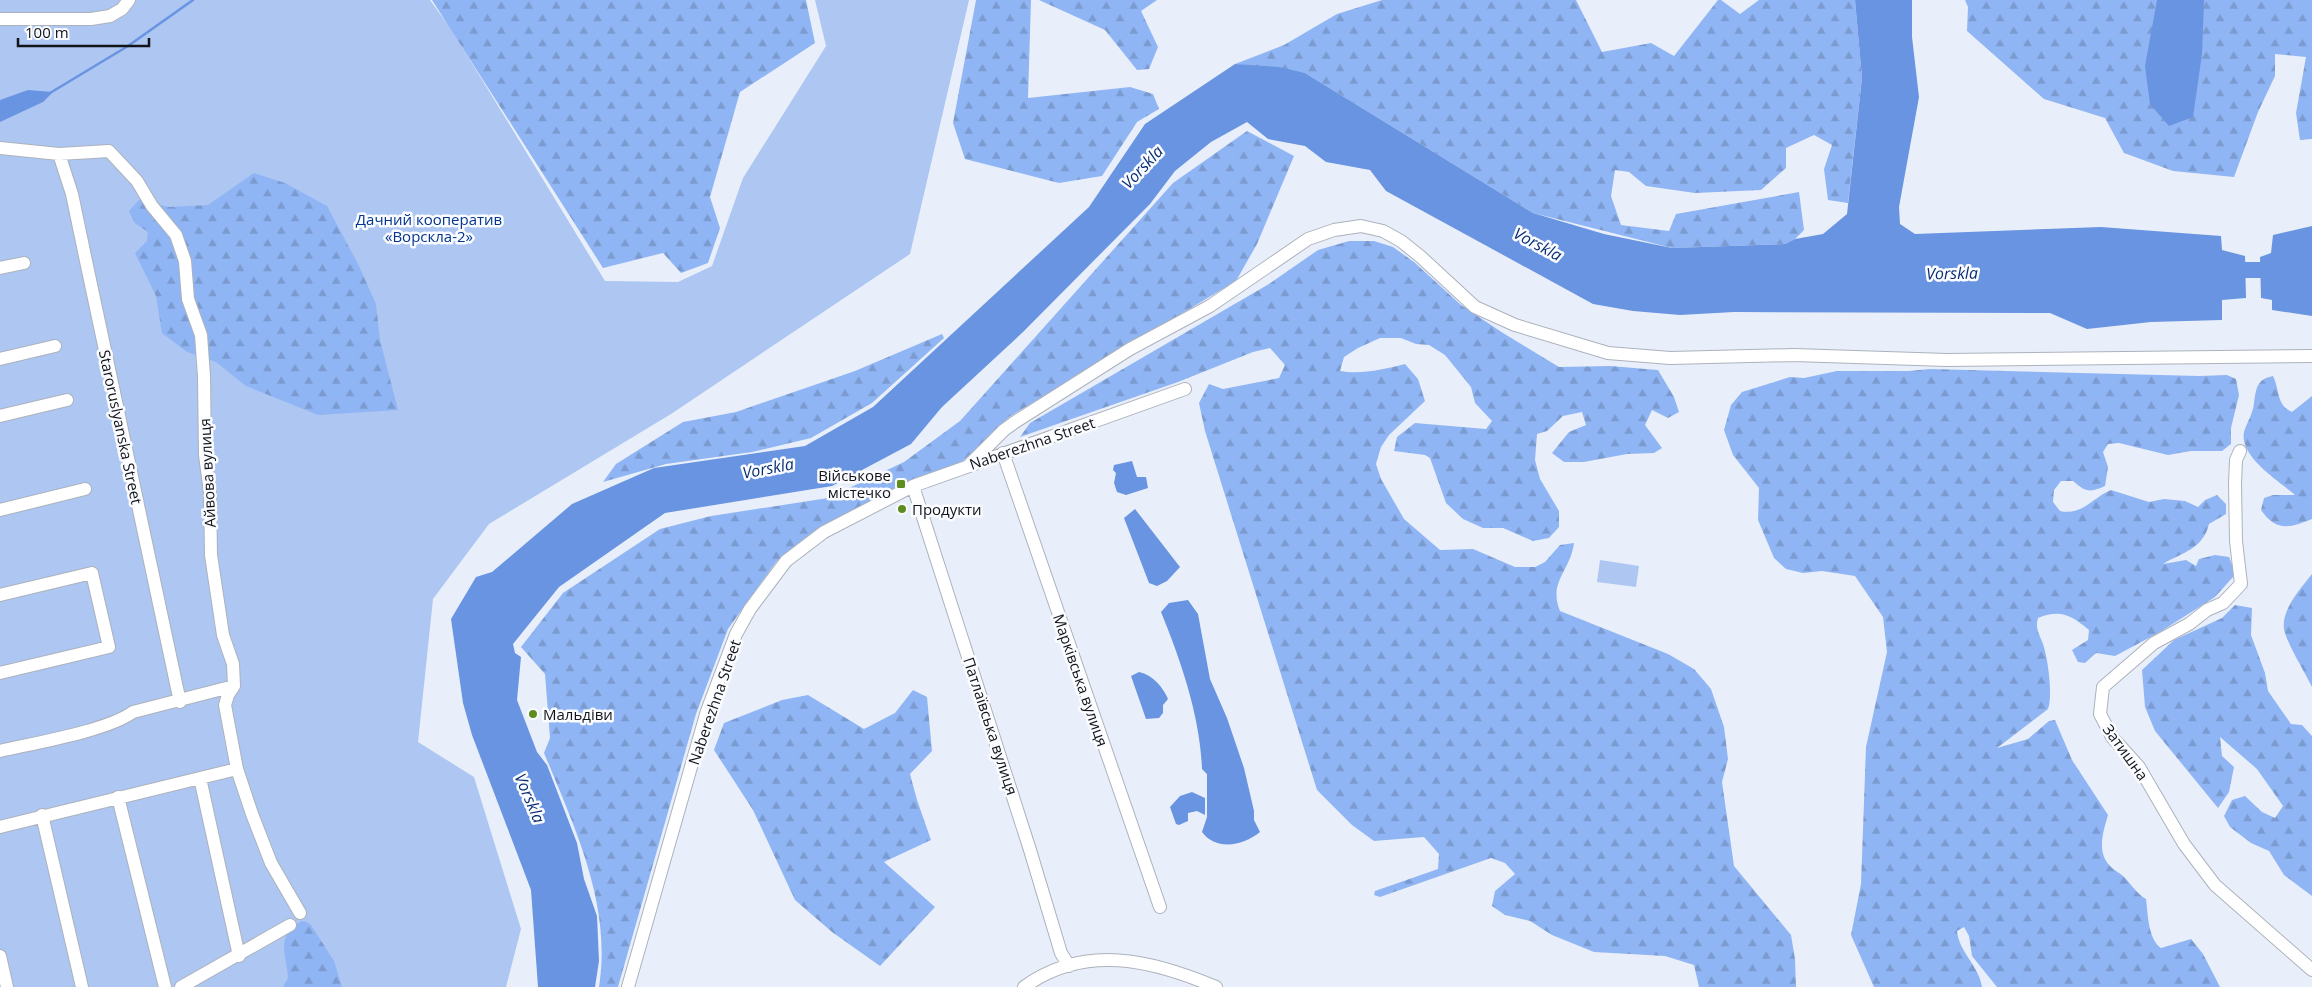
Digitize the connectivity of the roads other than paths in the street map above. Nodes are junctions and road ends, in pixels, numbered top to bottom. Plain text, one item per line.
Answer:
1 (129, 0) edge
2 (0, 19) edge
3 (0, 148) edge
4 (59, 154) junction
5 (24, 263) dead end
6 (0, 268) edge
7 (55, 346) dead end
8 (2312, 356) edge
9 (0, 359) edge
10 (1185, 389) dead end
11 (67, 400) dead end
12 (0, 416) edge
13 (2240, 452) dead end
14 (1003, 453) junction
15 (970, 464) junction
16 (913, 486) junction
17 (85, 489) dead end
18 (0, 510) edge
19 (0, 595) edge
20 (0, 673) edge
21 (234, 686) junction
22 (180, 702) junction
23 (0, 751) edge
24 (237, 769) junction
25 (200, 778) junction
26 (118, 797) junction
27 (42, 815) junction
28 (0, 827) edge
29 (1160, 907) dead end
30 (300, 913) dead end
31 (290, 925) dead end
32 (0, 956) edge
33 (239, 956) junction
34 (1069, 966) junction
35 (2312, 970) edge
36 (7, 987) edge
37 (82, 987) edge
38 (165, 987) edge
39 (181, 987) edge
40 (628, 987) edge
41 (1024, 987) edge
42 (1216, 987) edge

1 - 2 street
3 - 4 street, Айвова вулиця
4 - 21 street, Айвова вулиця
4 - 22 street, Staroruslyanska Street
5 - 6 street
7 - 9 street
8 - 15 street
10 - 14 street, Naberezhna Street
11 - 12 street
13 - 35 street, Затишна
14 - 15 street, Naberezhna Street
14 - 29 street, Марківська вулиця
15 - 16 street, Naberezhna Street
16 - 34 street, Патлаївська вулиця
16 - 40 street, Naberezhna Street
17 - 18 street
19 - 20 street
21 - 22 street
21 - 24 street, Айвова вулиця
22 - 23 street
24 - 25 street
24 - 30 street, Айвова вулиця
25 - 26 street
25 - 33 street
26 - 27 street
26 - 38 street
27 - 28 street
27 - 37 street
31 - 33 street
32 - 36 street
33 - 39 street
34 - 41 street
34 - 42 street

